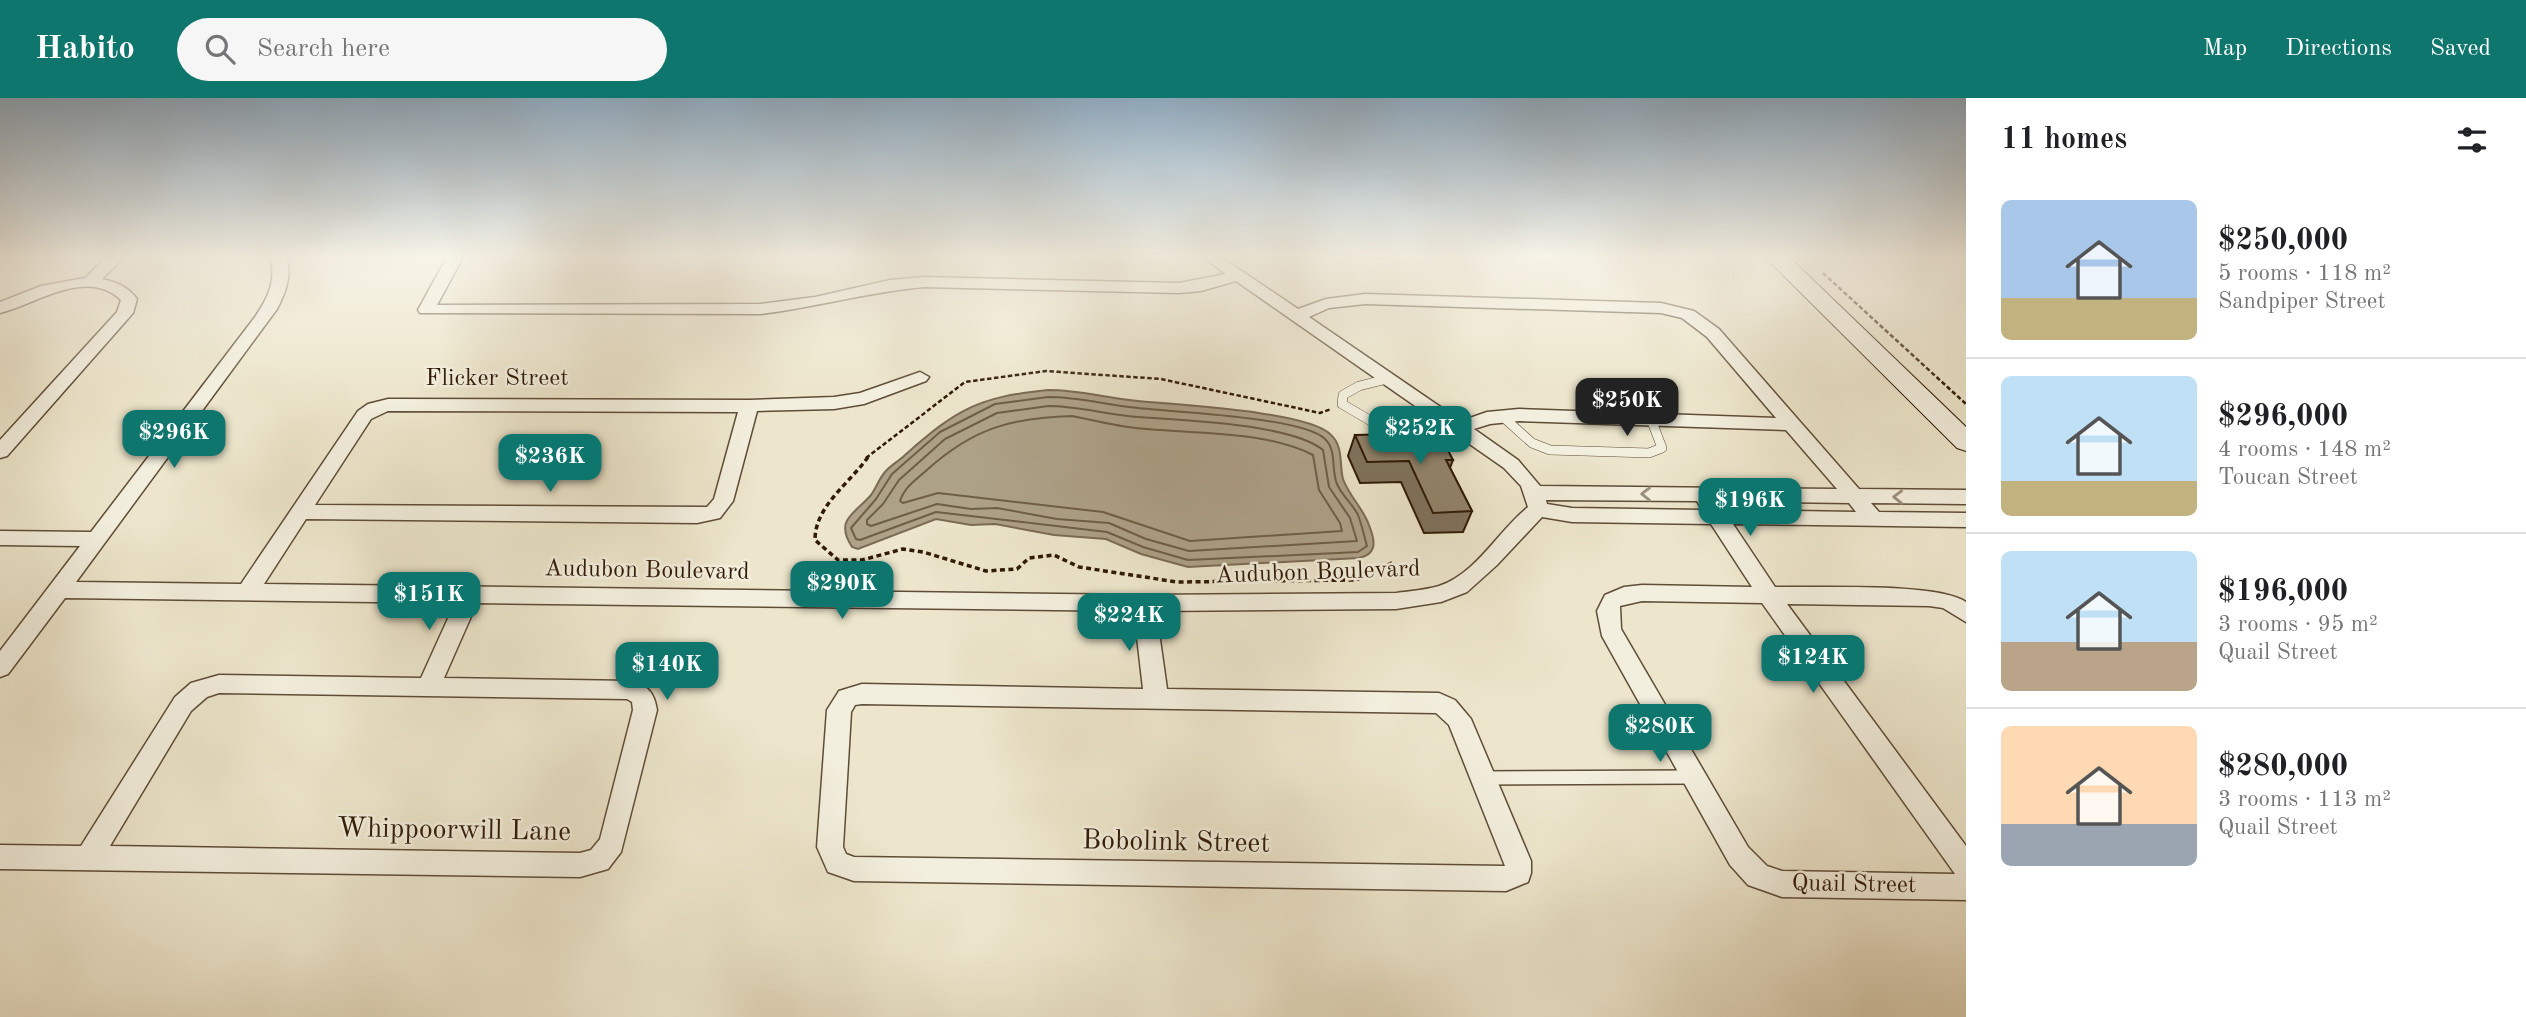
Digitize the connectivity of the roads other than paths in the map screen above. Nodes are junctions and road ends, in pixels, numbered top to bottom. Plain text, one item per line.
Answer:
1 (20, 300) edge
2 (129, 300) edge
3 (272, 300) edge
4 (432, 300) edge
5 (825, 300) edge
6 (1273, 300) edge
7 (1358, 300) edge
8 (1390, 300) edge
9 (1820, 300) edge
10 (0, 308) edge
11 (1296, 316) junction
12 (920, 377) dead end
13 (1387, 379) junction
14 (749, 406) junction
15 (1438, 415) junction
16 (1502, 415) junction
17 (1651, 419) junction
18 (1793, 424) junction
19 (1457, 429) junction
20 (1966, 442) edge
21 (0, 452) edge
22 (1703, 495) junction
23 (1854, 496) junction
24 (1966, 497) edge
25 (1537, 501) junction
26 (301, 512) junction
27 (1717, 517) junction
28 (1874, 519) junction
29 (1966, 520) edge
30 (0, 538) edge
31 (96, 539) junction
32 (58, 590) junction
33 (246, 594) junction
34 (469, 596) junction
35 (1769, 596) junction
36 (1144, 603) junction
37 (1966, 614) edge
38 (0, 668) edge
39 (429, 686) junction
40 (1156, 697) junction
41 (1694, 777) junction
42 (1484, 778) junction
43 (0, 857) edge
44 (89, 857) junction
45 (1966, 868) edge
46 (1966, 887) edge

1 - 10 street
2 - 21 street
3 - 31 street
4 - 5 street
6 - 11 street
7 - 11 street
8 - 18 street
9 - 20 main road
11 - 13 street
12 - 14 street, Flicker Street
13 - 15 street
13 - 15 lane
14 - 26 street, Flicker Street
14 - 26 street
15 - 19 street
16 - 17 street
16 - 17 lane
16 - 19 street
17 - 18 street
18 - 23 street
19 - 25 street
22 - 23 street
22 -> 25 street
22 - 27 street
24 -> 23 street
23 - 28 street
25 - 27 street
25 - 36 street, Audubon Boulevard
26 - 33 street, Flicker Street
27 - 28 street
27 - 35 street
28 - 29 street
30 - 31 street
31 - 32 street
32 - 33 street, Audubon Boulevard
32 - 38 street
33 - 34 street, Audubon Boulevard
34 - 36 street, Audubon Boulevard
34 - 39 street
35 - 37 street, Quail Street
35 - 41 street, Quail Street
35 - 45 street
36 - 40 street
39 - 44 street, Whippoorwill Lane
39 - 44 street, Whippoorwill Lane
40 - 42 street, Bobolink Street
40 - 42 street, Bobolink Street
41 - 42 lane
41 - 46 street, Quail Street
43 - 44 street, Whippoorwill Lane

